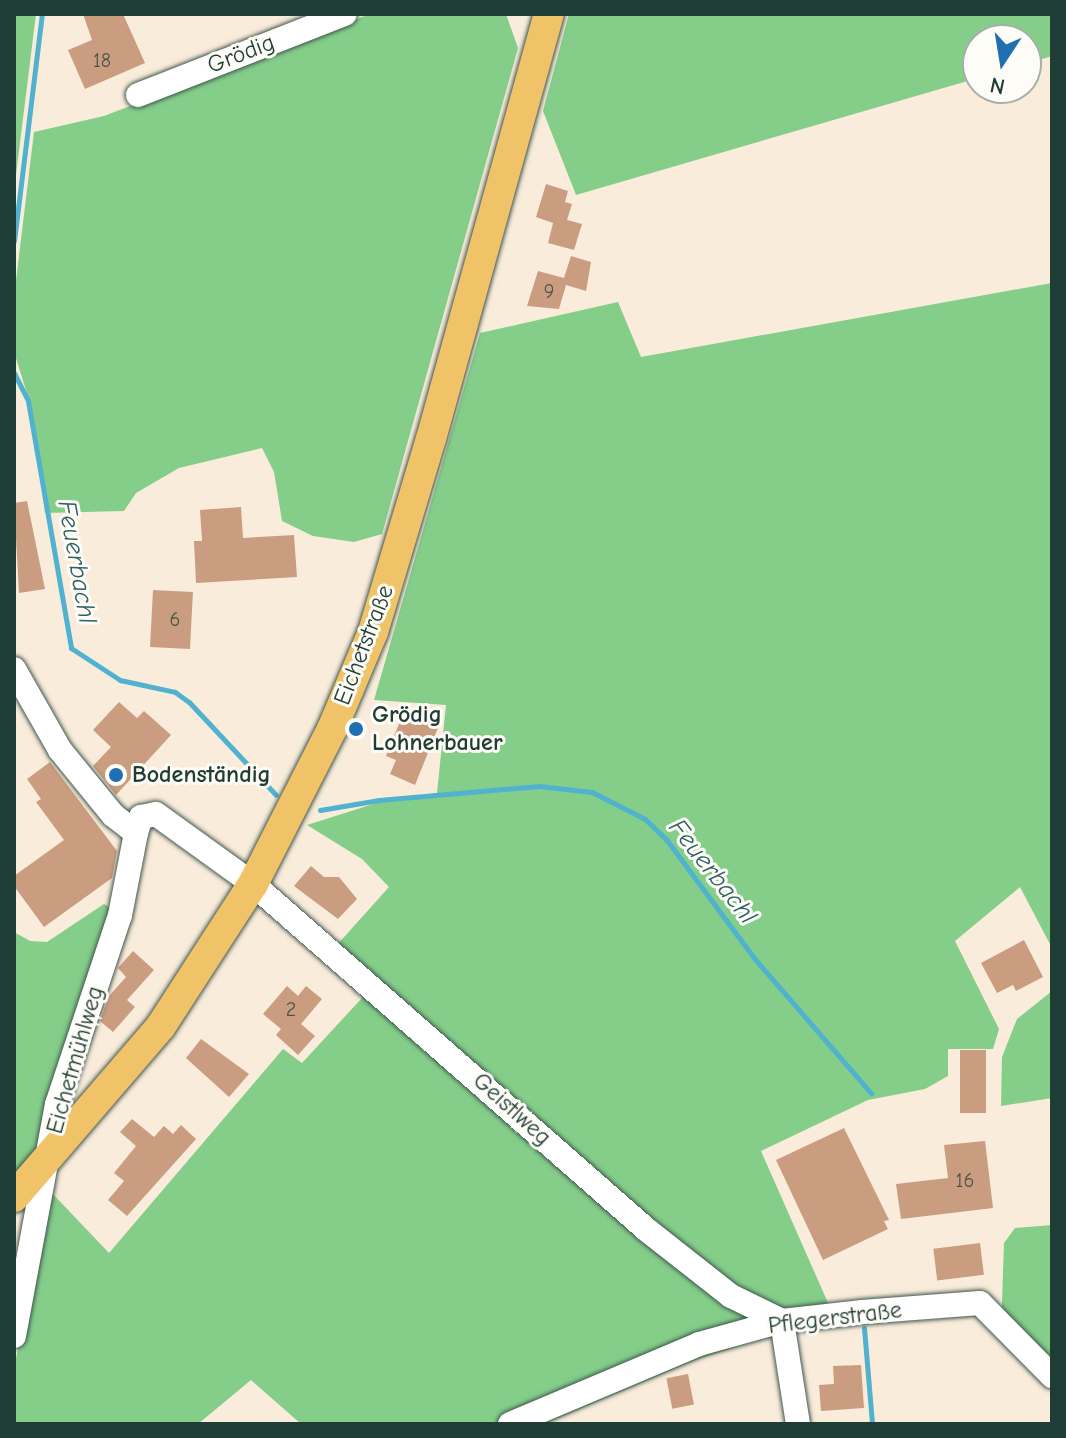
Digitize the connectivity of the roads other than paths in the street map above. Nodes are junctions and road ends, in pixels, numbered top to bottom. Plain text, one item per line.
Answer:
1 (345, 14) edge
2 (549, 14) edge
3 (138, 95) dead end
4 (14, 669) edge
5 (136, 833) junction
6 (253, 884) junction
7 (47, 1162) junction
8 (14, 1197) edge
9 (782, 1321) junction
10 (14, 1336) edge
11 (1052, 1376) edge
12 (510, 1424) edge
13 (798, 1424) edge

1 - 3 street, Grödig
2 - 6 main road, Eichetstraße
4 - 5 street
5 - 6 street
5 - 7 street, Eichetmühlweg
6 - 7 main road, Eichetstraße
6 - 9 street, Geistlweg
7 - 8 main road, Eichetstraße
7 - 10 street, Eichetmühlweg
9 - 11 street, Pflegerstraße
9 - 12 street, Pflegerstraße
9 - 13 street

